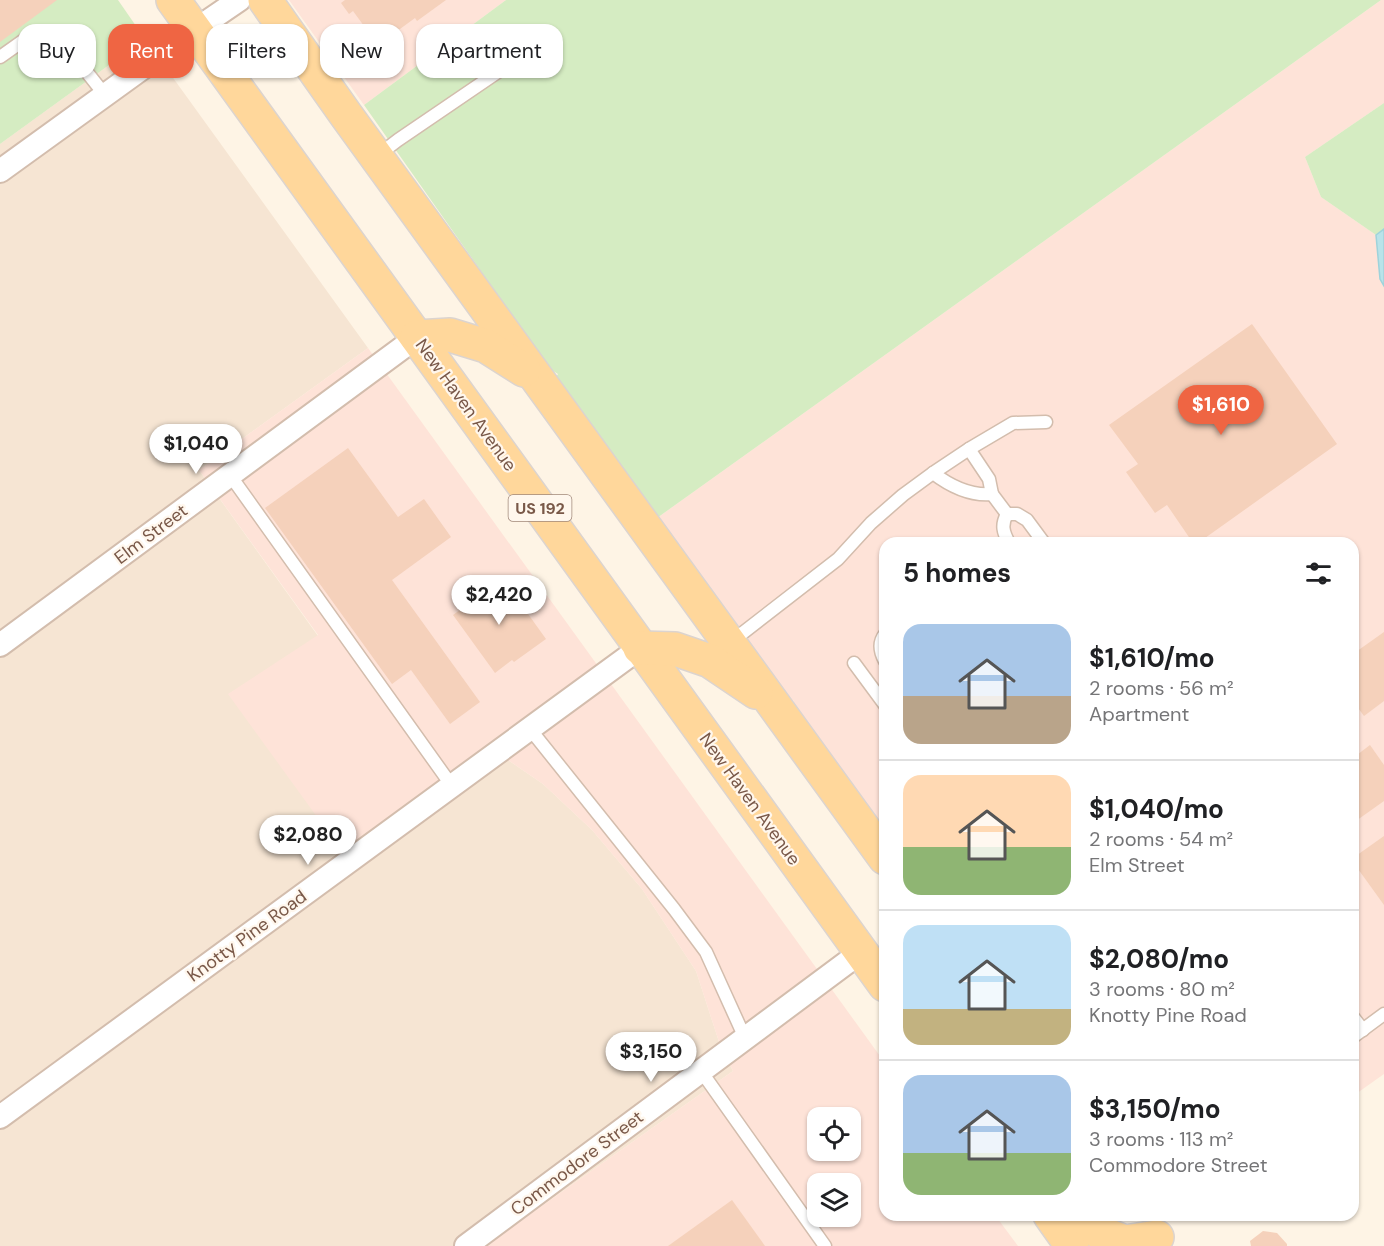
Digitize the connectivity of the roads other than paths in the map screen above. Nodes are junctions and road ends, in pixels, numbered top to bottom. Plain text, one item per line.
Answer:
1 (173, 0) edge
2 (239, 0) edge
3 (265, 0) edge
4 (195, 30) junction
5 (0, 57) edge
6 (489, 78) edge
7 (105, 95) junction
8 (376, 157) junction
9 (0, 171) edge
10 (417, 337) junction
11 (538, 379) junction
12 (1046, 422) dead end
13 (969, 449) junction
14 (933, 473) junction
15 (230, 475) junction
16 (992, 494) junction
17 (1007, 514) junction
18 (1005, 537) edge
19 (1039, 537) edge
20 (730, 643) junction
21 (0, 645) edge
22 (640, 648) junction
23 (854, 663) dead end
24 (879, 697) edge
25 (774, 705) junction
26 (530, 729) junction
27 (452, 786) junction
28 (879, 850) edge
29 (873, 953) edge
30 (879, 970) edge
31 (1384, 1014) edge
32 (1359, 1032) edge
33 (745, 1038) junction
34 (701, 1071) junction
35 (0, 1117) edge
36 (1066, 1233) edge
37 (1154, 1233) edge
38 (466, 1246) edge
39 (825, 1246) edge

1 - 4 main road, New Haven Avenue / US 192
2 - 4 street
3 - 8 main road
4 - 7 street
4 - 10 main road, New Haven Avenue / US 192
5 - 7 lane
6 - 8 lane
7 - 9 street
8 - 11 main road
10 - 11 main road
10 - 15 street, Elm Street
10 - 22 main road, New Haven Avenue / US 192
11 - 20 main road
12 - 13 lane
13 - 14 lane
13 - 16 lane
14 - 16 lane
14 - 20 lane
15 - 21 street, Elm Street
15 - 27 lane
16 - 17 lane
17 - 18 lane
17 - 19 lane
20 - 25 main road
22 - 25 main road
22 - 26 street, Knotty Pine Road
22 - 29 main road, New Haven Avenue / US 192
23 - 24 lane
25 - 28 main road
26 - 27 street, Knotty Pine Road
26 - 33 lane
27 - 35 street, Knotty Pine Road
29 - 30 main road, New Haven Avenue / US 192
29 - 33 street, Commodore Street
31 - 32 lane
33 - 34 street, Commodore Street
34 - 38 street, Commodore Street
34 - 39 lane
36 - 37 main road

